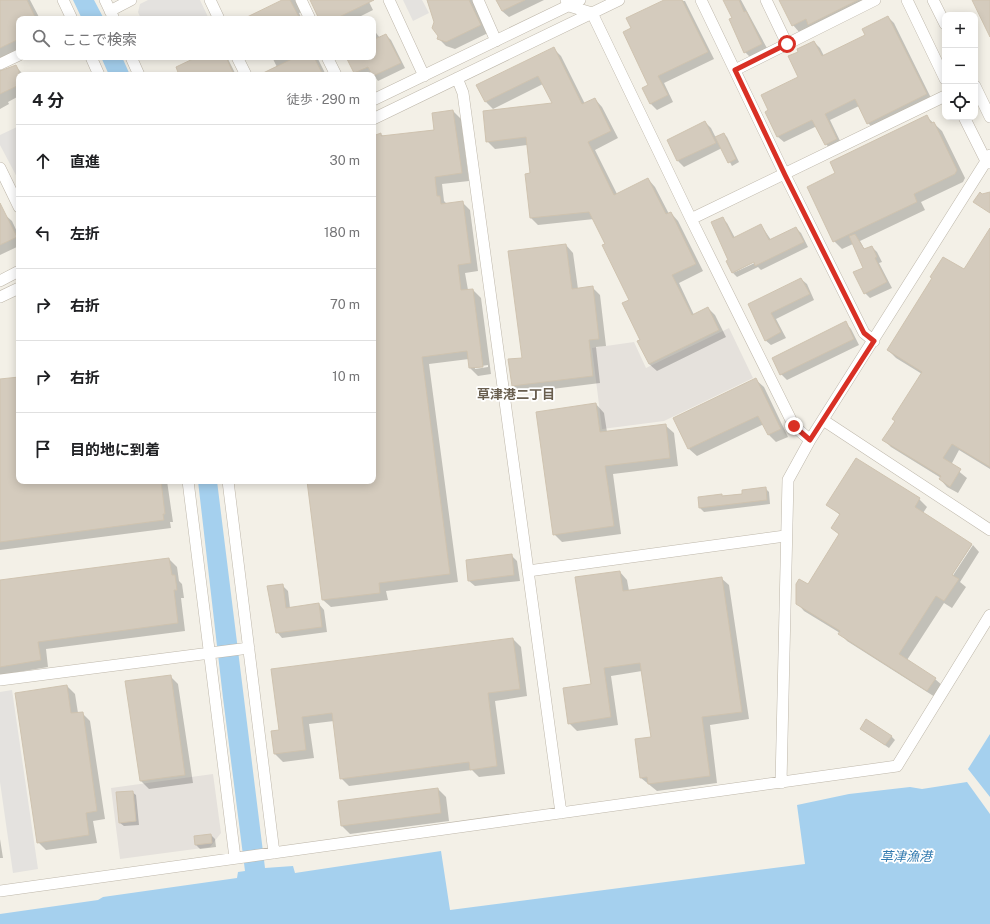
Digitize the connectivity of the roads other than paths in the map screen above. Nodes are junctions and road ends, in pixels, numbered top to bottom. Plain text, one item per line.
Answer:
1 (63, 0) edge
2 (105, 0) edge
3 (131, 0) edge
4 (210, 0) edge
5 (301, 0) edge
6 (389, 0) edge
7 (478, 0) edge
8 (580, 0) edge
9 (619, 0) edge
10 (701, 0) edge
11 (766, 0) edge
12 (875, 0) edge
13 (907, 0) edge
14 (568, 3) edge
15 (935, 3) edge
16 (592, 13) junction
17 (112, 15) edge
18 (71, 16) edge
19 (218, 16) edge
20 (309, 16) edge
21 (942, 18) edge
22 (496, 41) junction
23 (787, 44) junction
24 (16, 56) edge
25 (92, 60) edge
26 (132, 60) edge
27 (238, 60) edge
28 (328, 60) edge
29 (0, 64) edge
30 (735, 70) junction
31 (98, 72) edge
32 (138, 72) edge
33 (244, 72) edge
34 (334, 72) edge
35 (942, 73) edge
36 (424, 76) junction
37 (457, 78) junction
38 (978, 92) edge
39 (942, 97) edge
40 (376, 99) edge
41 (990, 117) edge
42 (376, 118) edge
43 (966, 120) edge
44 (989, 160) edge
45 (0, 168) edge
46 (785, 175) junction
47 (16, 201) edge
48 (691, 219) junction
49 (16, 273) edge
50 (0, 281) edge
51 (16, 289) edge
52 (0, 297) edge
53 (874, 341) junction
54 (823, 420) junction
55 (810, 440) junction
56 (188, 484) edge
57 (228, 484) edge
58 (990, 530) edge
59 (785, 536) junction
60 (528, 571) junction
61 (990, 615) edge
62 (245, 648) junction
63 (212, 651) junction
64 (0, 680) edge
65 (781, 783) junction
66 (561, 813) junction
67 (271, 854) junction
68 (238, 858) junction
69 (0, 891) edge

1 - 18 street
2 - 17 street
3 - 17 street
4 - 19 street
5 - 20 street
6 - 36 street
7 - 22 street
8 - 14 street
9 - 16 street
10 - 30 street
11 - 23 street
12 - 23 street
13 - 35 street
14 - 16 street
14 - 22 street
15 - 21 street
16 - 37 street
16 - 48 street
22 - 36 street
23 - 30 street
24 - 29 street
25 - 31 street
26 - 32 street
27 - 33 street
28 - 34 street
30 - 46 street
36 - 40 street
37 - 42 street
37 - 60 street
38 - 41 street
39 - 46 street
43 - 44 street
44 - 53 street
45 - 47 street
46 - 48 street
46 - 53 street
48 - 55 street
49 - 50 street
51 - 52 street
53 - 54 street
54 - 55 street
54 - 58 street
55 - 59 street
56 - 63 street
57 - 62 street
59 - 60 street
59 - 65 street
60 - 66 street
61 - 65 street
62 - 63 street
62 - 67 street
63 - 64 street
63 - 68 street
65 - 66 street
66 - 67 street
67 - 68 street
68 - 69 street

